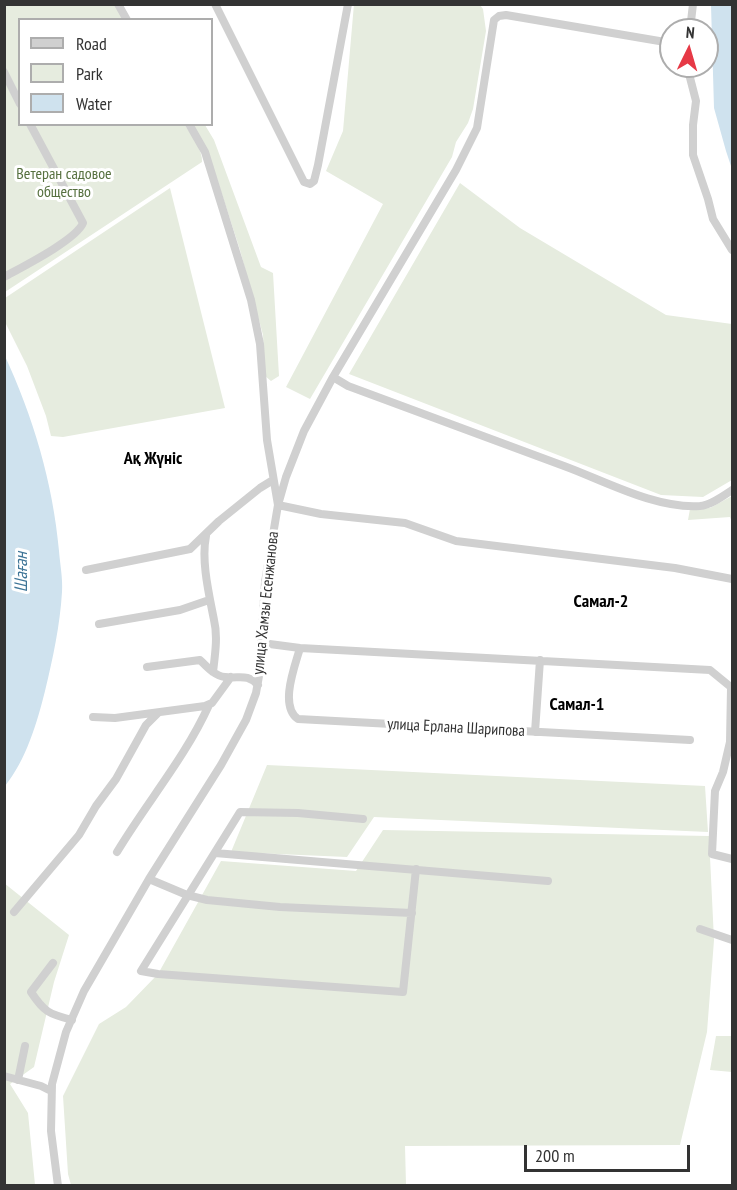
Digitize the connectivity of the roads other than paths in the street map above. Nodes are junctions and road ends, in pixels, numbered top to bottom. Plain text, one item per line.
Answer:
1 (118, 4) edge
2 (215, 4) edge
3 (348, 4) edge
4 (126, 18) edge
5 (659, 40) edge
6 (4, 72) edge
7 (690, 78) edge
8 (18, 100) edge
9 (31, 126) edge
10 (190, 126) edge
11 (732, 250) edge
12 (4, 277) edge
13 (333, 376) junction
14 (273, 480) junction
15 (732, 490) edge
16 (278, 505) junction
17 (207, 534) junction
18 (86, 570) dead end
19 (732, 579) edge
20 (209, 600) junction
21 (99, 624) dead end
22 (262, 643) junction
23 (300, 648) junction
24 (540, 660) junction
25 (147, 667) dead end
26 (213, 672) junction
27 (231, 677) junction
28 (258, 685) junction
29 (732, 688) edge
30 (209, 705) junction
31 (158, 712) junction
32 (93, 717) dead end
33 (535, 732) junction
34 (690, 740) dead end
35 (728, 772) edge
36 (363, 819) dead end
37 (117, 852) dead end
38 (215, 853) junction
39 (732, 859) edge
40 (416, 869) junction
41 (149, 879) junction
42 (548, 881) dead end
43 (187, 895) junction
44 (14, 912) dead end
45 (412, 913) junction
46 (700, 929) dead end
47 (732, 940) edge
48 (53, 963) dead end
49 (72, 1020) junction
50 (25, 1046) dead end
51 (4, 1076) edge
52 (18, 1080) junction
53 (51, 1091) junction
54 (58, 1185) edge

1 - 4 street
2 - 3 street
5 - 13 street, улица Хамзы Есенжанова
6 - 8 street
7 - 11 street
9 - 12 street
10 - 14 street
13 - 15 street
13 - 16 street, улица Хамзы Есенжанова
14 - 16 street
14 - 17 street
16 - 19 street
16 - 22 street, улица Хамзы Есенжанова
17 - 18 street
17 - 20 street
20 - 21 street
20 - 26 street
22 - 23 street
22 - 28 street, улица Хамзы Есенжанова
23 - 24 street
23 - 33 street, улица Ерлана Шарипова
24 - 29 street
24 - 33 street
25 - 26 street
26 - 27 street
27 - 28 street
27 - 30 street
28 - 41 street, улица Хамзы Есенжанова
29 - 35 street
30 - 31 street
30 - 37 street
31 - 32 street
31 - 44 street
33 - 34 street, улица Ерлана Шарипова
35 - 39 street
36 - 38 street
38 - 40 street
38 - 43 street
40 - 42 street
40 - 45 street
41 - 43 street
41 - 49 street, улица Хамзы Есенжанова
43 - 45 street
43 - 45 street
46 - 47 street
48 - 49 street
49 - 53 street, улица Хамзы Есенжанова
50 - 52 street
51 - 52 street
52 - 53 street
53 - 54 street, улица Хамзы Есенжанова

